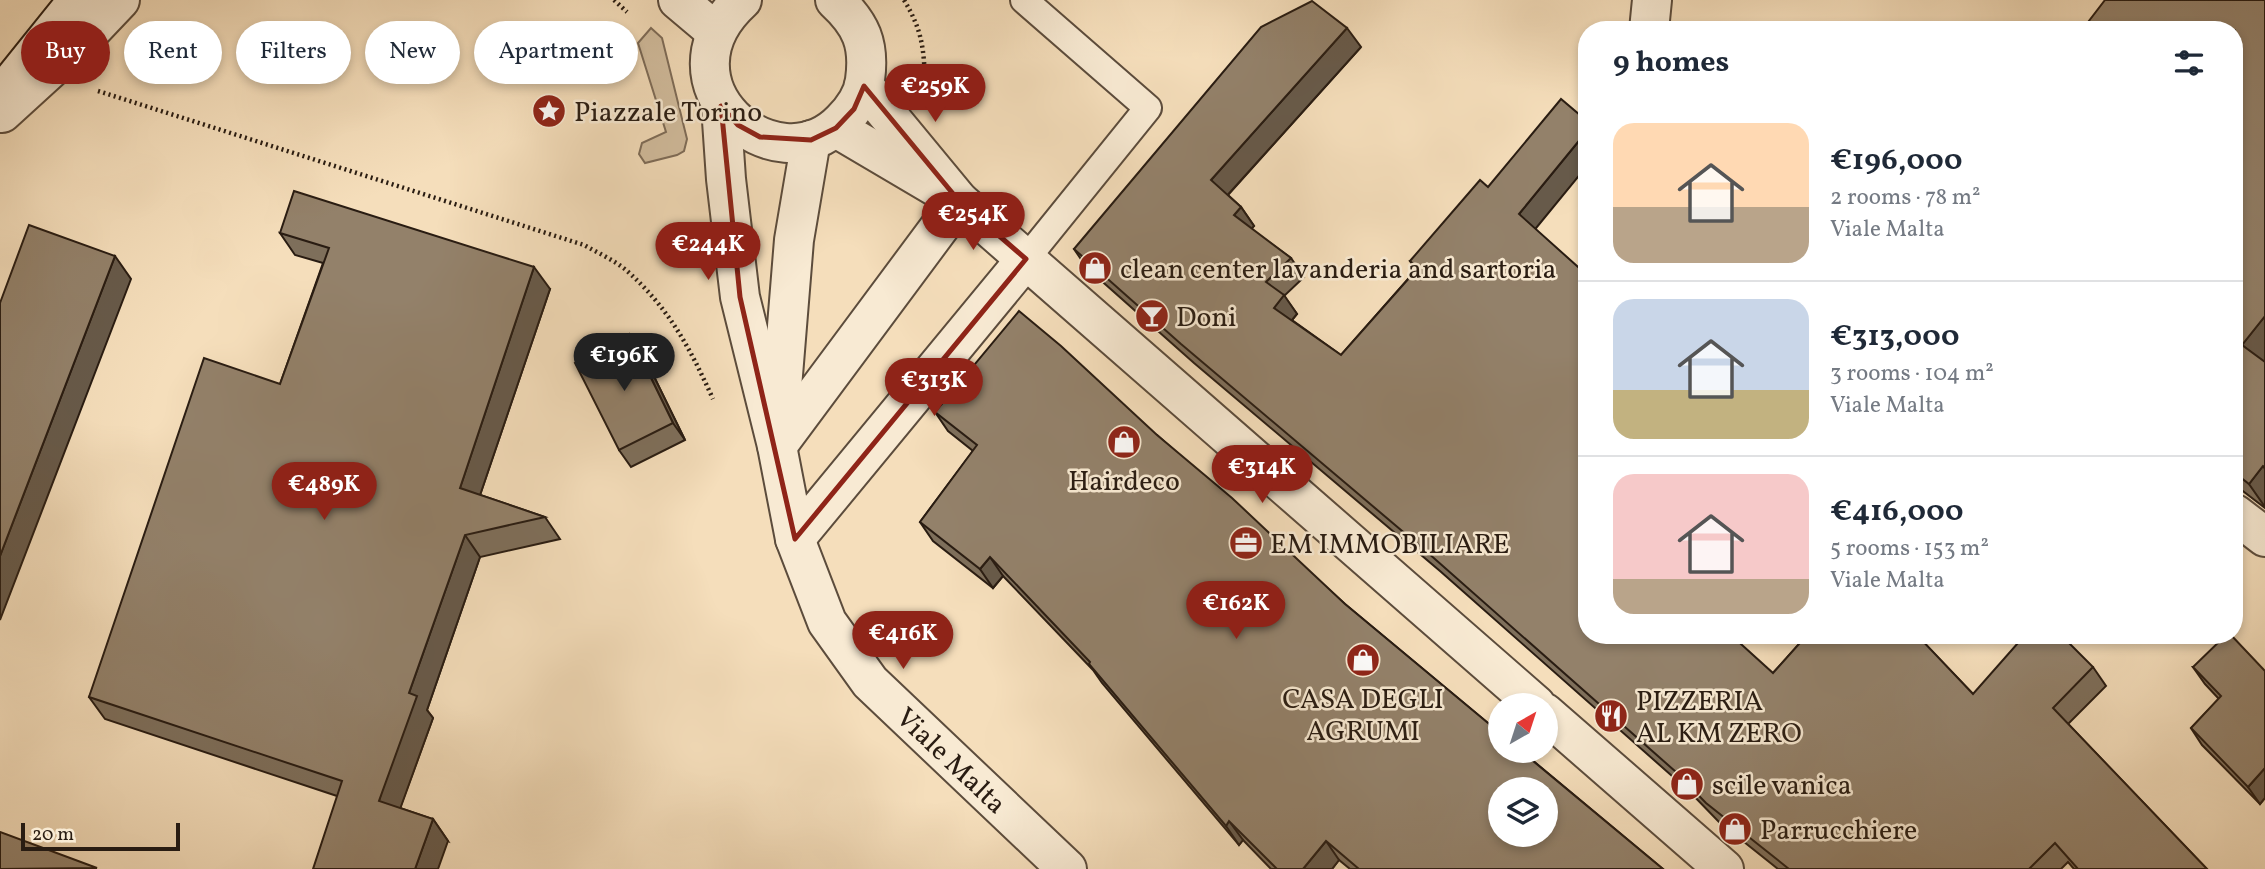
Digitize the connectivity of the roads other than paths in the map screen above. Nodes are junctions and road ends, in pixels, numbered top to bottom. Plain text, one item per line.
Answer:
1 (78, 0) edge
2 (120, 0) edge
3 (678, 0) edge
4 (742, 0) edge
5 (835, 0) edge
6 (1024, 0) edge
7 (1652, 0) edge
8 (1650, 21) edge
9 (716, 32) junction
10 (864, 86) junction
11 (0, 97) edge
12 (721, 106) junction
13 (0, 114) edge
14 (823, 134) junction
15 (959, 201) junction
16 (1026, 259) junction
17 (777, 446) junction
18 (2243, 520) edge
19 (2265, 537) edge
20 (795, 539) junction
21 (1522, 693) edge
22 (1558, 724) edge
23 (1068, 869) edge
24 (1724, 869) edge

1 - 11 street
2 - 13 street
3 - 9 street
4 - 9 street
5 - 10 street
6 - 16 lane
7 - 8 street
9 - 12 street, Viale Malta
10 - 14 street
10 - 15 street
12 - 14 street
12 - 17 street, Viale Malta
14 - 15 street
14 - 17 street, Viale Malta
15 - 16 street
15 - 17 street
16 - 20 street
16 - 21 street
17 - 20 street, Viale Malta
18 - 19 street
20 - 23 street, Viale Malta
22 - 24 street

